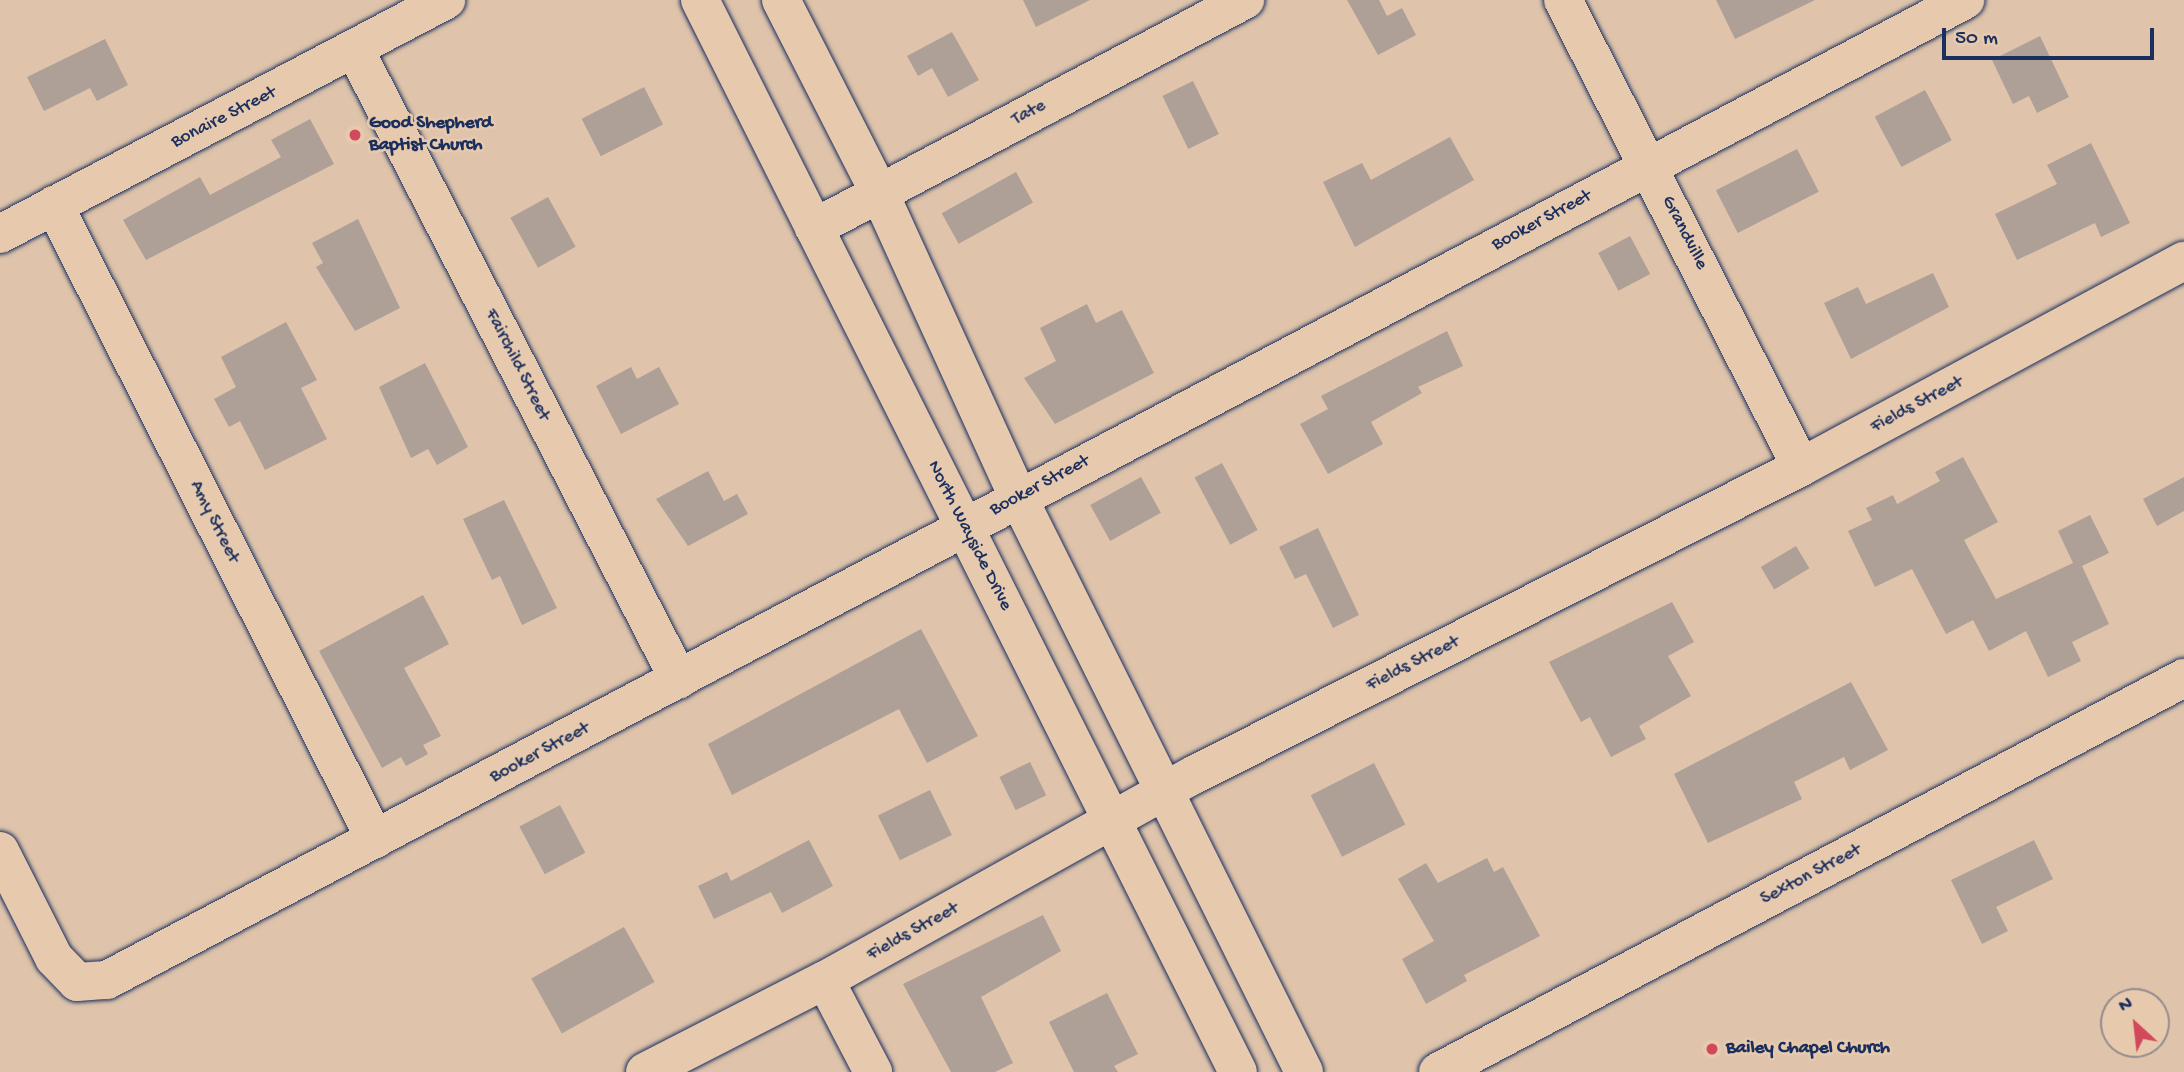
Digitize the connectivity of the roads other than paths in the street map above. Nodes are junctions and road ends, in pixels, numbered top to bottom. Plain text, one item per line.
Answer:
1 (446, 0) edge
2 (700, 0) edge
3 (781, 0) edge
4 (1245, 0) edge
5 (1563, 0) edge
6 (1965, 0) edge
7 (355, 50) junction
8 (1649, 164) junction
9 (880, 192) junction
10 (54, 205) junction
11 (814, 228) junction
12 (0, 234) edge
13 (2184, 261) edge
14 (1801, 467) junction
15 (1018, 497) junction
16 (964, 527) junction
17 (2184, 678) edge
18 (679, 680) junction
19 (1163, 792) junction
20 (1112, 821) junction
21 (375, 839) junction
22 (0, 851) edge
23 (825, 980) junction
24 (645, 1072) edge
25 (873, 1072) edge
26 (1238, 1072) edge
27 (1304, 1072) edge
28 (1438, 1072) edge

1 - 7 street, Bonaire Street
2 - 11 street, North Wayside Drive
3 - 9 street
4 - 9 street, Tate
5 - 8 street, Grandville
6 - 8 street, Booker Street
7 - 10 street, Bonaire Street
7 - 18 street, Fairchild Street
8 - 14 street, Grandville
8 - 15 street, Booker Street
9 - 11 street, Tate
9 - 15 street
10 - 12 street, Bonaire Street
10 - 21 street, Amy Street
11 - 16 street, North Wayside Drive
13 - 14 street, Fields Street
14 - 19 street, Fields Street
15 - 16 street, Booker Street
15 - 19 street
16 - 18 street, Booker Street
16 - 20 street, North Wayside Drive
17 - 28 street, Sexton Street
18 - 21 street, Booker Street
19 - 20 street, Fields Street
19 - 27 street
20 - 23 street, Fields Street
20 - 26 street, North Wayside Drive
21 - 22 street, Booker Street
23 - 24 street, Fields Street
23 - 25 street

